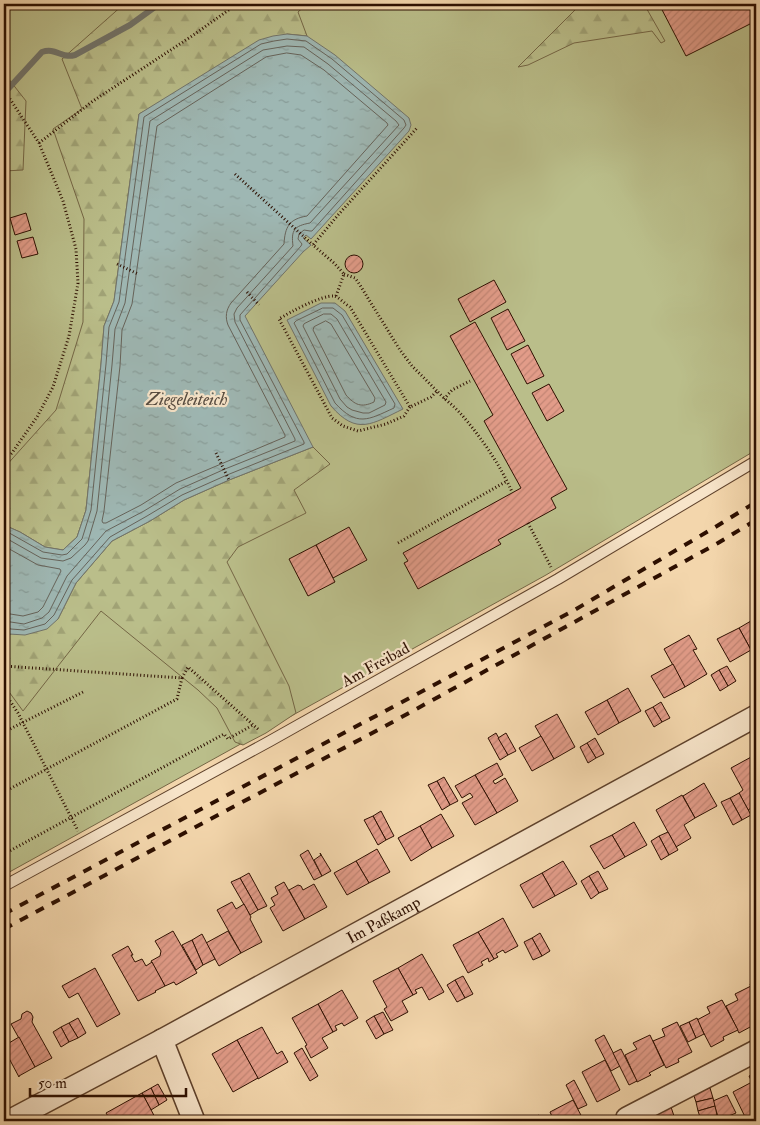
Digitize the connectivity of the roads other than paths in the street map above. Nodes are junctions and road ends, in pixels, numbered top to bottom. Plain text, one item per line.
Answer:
1 (756, 461) edge
2 (756, 716) edge
3 (4, 886) edge
4 (162, 1040) junction
5 (756, 1051) edge
6 (624, 1120) edge
7 (8, 1121) edge
8 (194, 1121) edge

1 - 3 lane, Am Freibad
2 - 4 street, Im Paßkamp
4 - 7 street, Im Paßkamp
4 - 8 street
5 - 6 street

